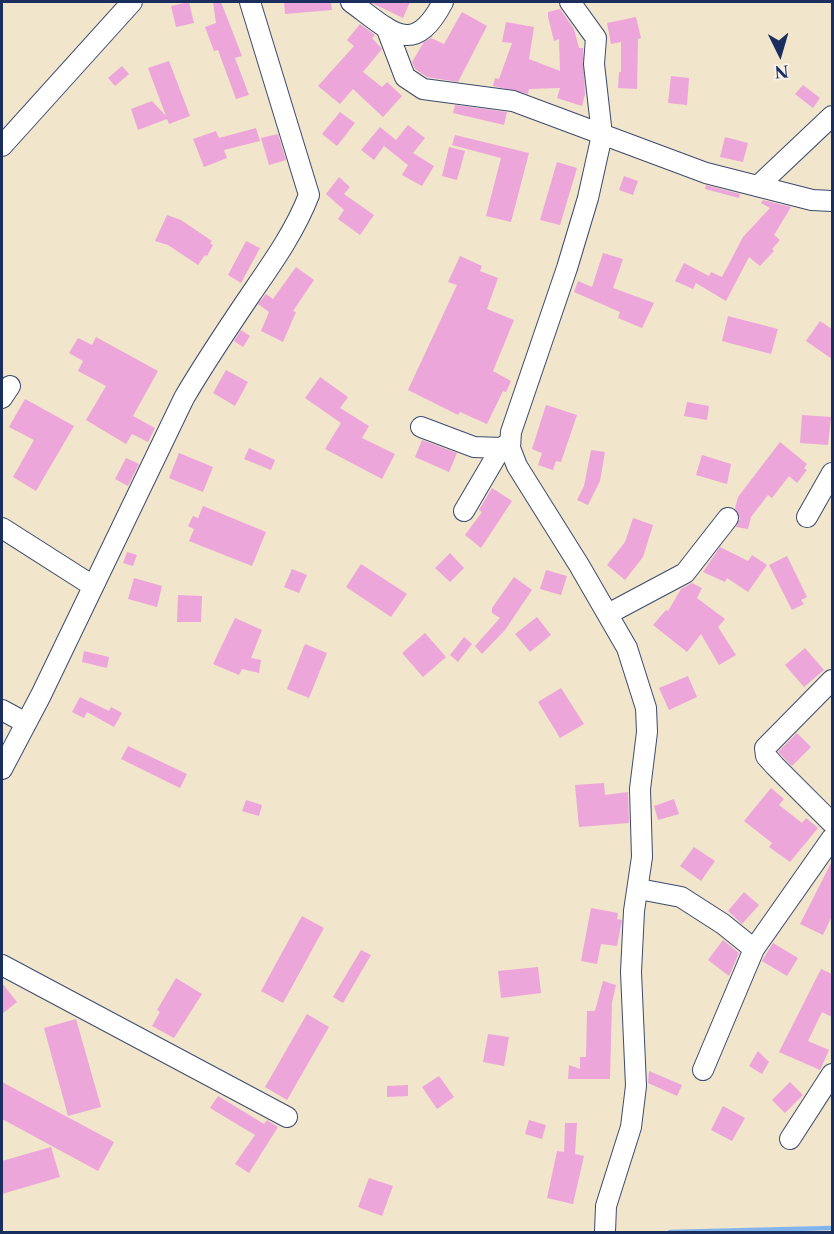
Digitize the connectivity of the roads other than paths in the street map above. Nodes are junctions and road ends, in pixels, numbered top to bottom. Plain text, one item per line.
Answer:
1 (132, 2) edge
2 (250, 2) edge
3 (351, 2) edge
4 (443, 2) edge
5 (570, 2) edge
6 (386, 27) junction
7 (832, 116) edge
8 (602, 135) junction
9 (2, 146) edge
10 (758, 186) junction
11 (812, 200) junction
12 (832, 201) edge
13 (832, 213) edge
14 (421, 427) dead end
15 (505, 445) junction
16 (832, 473) edge
17 (464, 510) dead end
18 (807, 517) dead end
19 (728, 518) dead end
20 (2, 528) edge
21 (93, 586) junction
22 (608, 614) junction
23 (832, 680) edge
24 (2, 711) edge
25 (26, 723) junction
26 (2, 769) edge
27 (832, 823) edge
28 (832, 838) edge
29 (639, 889) junction
30 (754, 949) junction
31 (2, 965) edge
32 (703, 1070) dead end
33 (832, 1074) edge
34 (287, 1117) dead end
35 (790, 1139) dead end
36 (605, 1233) edge

1 - 9 street
2 - 21 street
3 - 6 street
4 - 6 street
5 - 8 street
6 - 8 street
7 - 10 street
8 - 10 street
8 - 15 street
10 - 11 street
11 - 12 street
11 - 13 street
14 - 15 street
15 - 17 street
15 - 22 street
16 - 18 street
19 - 22 street
20 - 21 street
21 - 25 street
22 - 29 street
23 - 27 street
24 - 25 street
25 - 26 street
28 - 30 street
29 - 30 street
29 - 36 street
30 - 32 street
31 - 34 street
33 - 35 street

